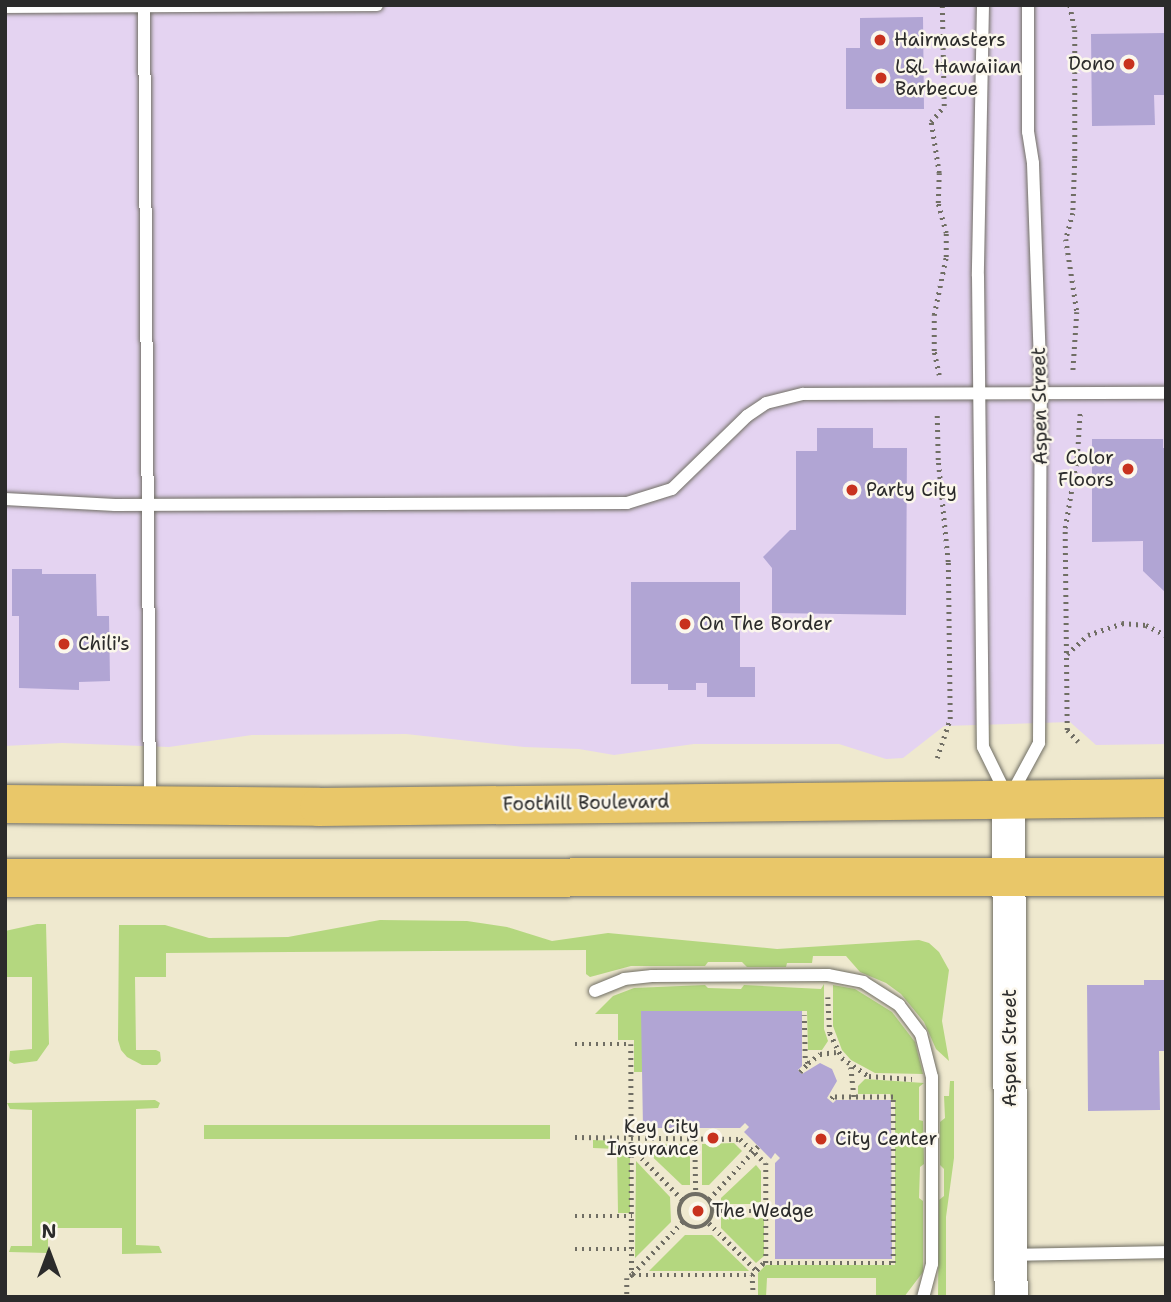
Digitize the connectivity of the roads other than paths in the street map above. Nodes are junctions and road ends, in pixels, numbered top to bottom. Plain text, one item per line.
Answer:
1 (377, 5) edge
2 (983, 5) edge
3 (1028, 5) edge
4 (5, 7) edge
5 (144, 7) junction
6 (979, 393) junction
7 (1041, 393) junction
8 (1166, 393) edge
9 (5, 499) edge
10 (146, 504) junction
11 (1166, 798) edge
12 (1008, 799) junction
13 (5, 804) edge
14 (150, 806) junction
15 (1009, 877) junction
16 (1166, 877) edge
17 (5, 878) edge
18 (595, 991) dead end
19 (1166, 1252) edge
20 (1011, 1255) junction
21 (923, 1297) edge
22 (1011, 1297) edge

1 - 5 lane
2 - 6 lane, Aspen Street
3 - 7 lane, Aspen Street
4 - 5 lane
5 - 10 lane
6 - 7 lane
6 - 10 lane
6 - 12 lane, Aspen Street
7 - 8 lane
7 - 12 lane, Aspen Street
9 - 10 lane
10 - 14 lane
11 - 12 main road, Foothill Boulevard
12 - 14 main road, Foothill Boulevard
12 - 15 street, Aspen Street
13 - 14 main road, Foothill Boulevard
15 - 16 main road
15 - 17 main road
15 - 20 street, Aspen Street
18 - 21 lane
19 - 20 lane
20 - 22 street, Aspen Street

